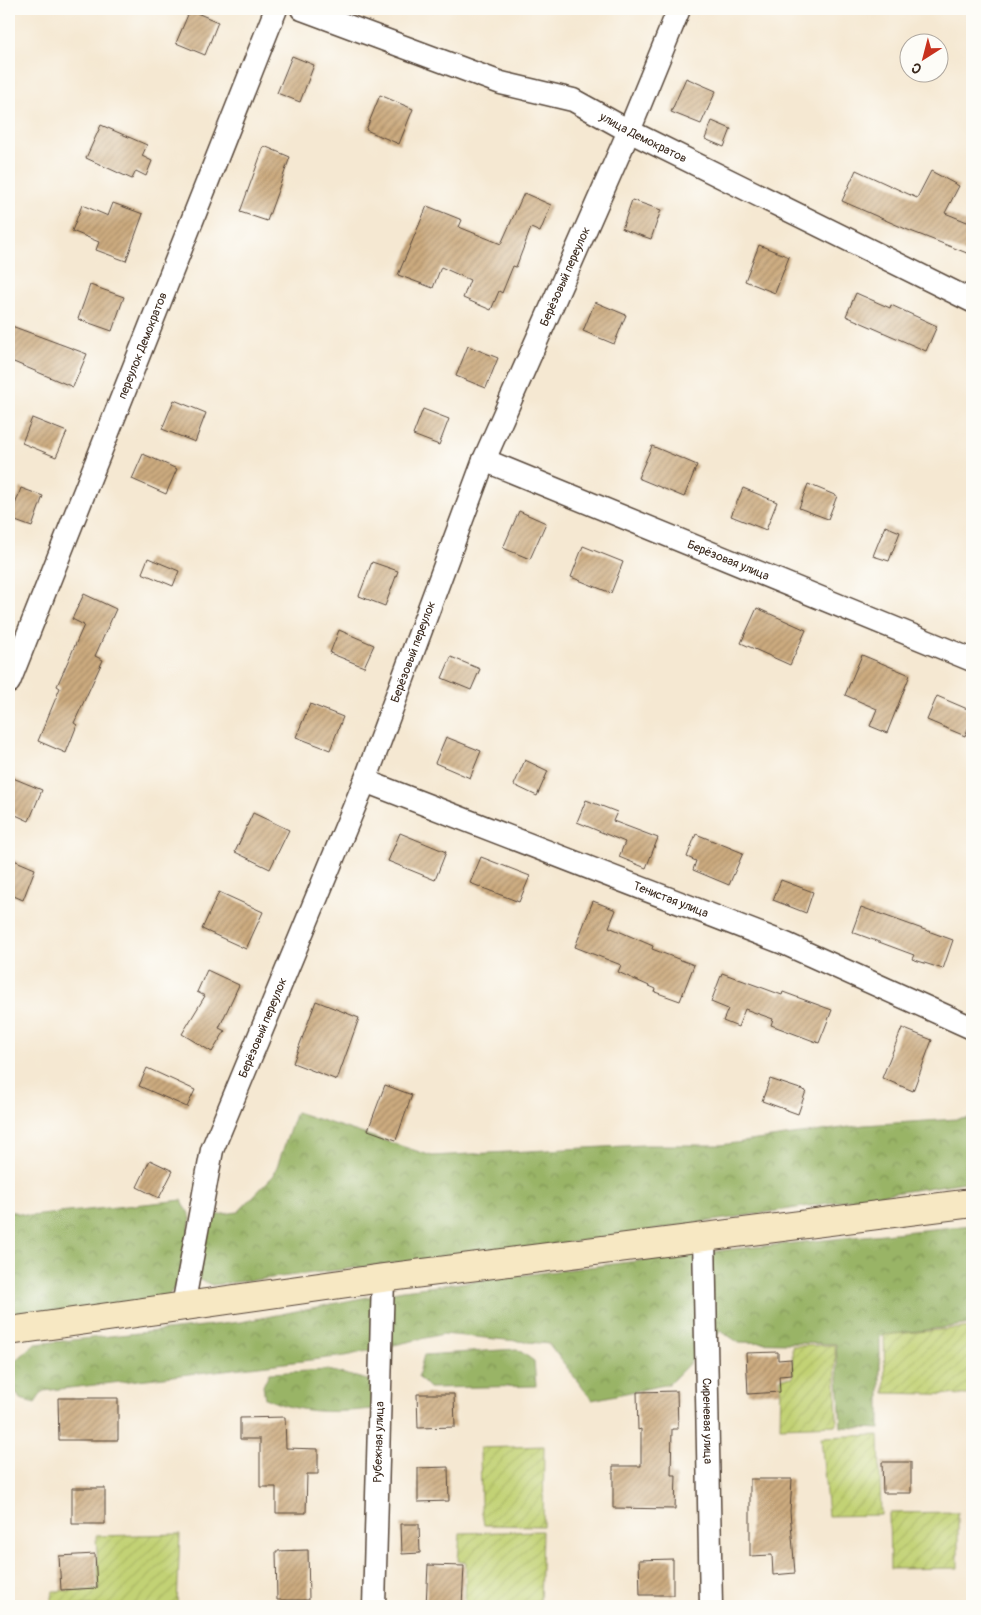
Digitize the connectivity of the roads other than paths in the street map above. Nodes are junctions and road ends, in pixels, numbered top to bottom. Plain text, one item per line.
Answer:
1 (276, 9) edge
2 (302, 9) edge
3 (680, 9) edge
4 (629, 131) junction
5 (972, 301) edge
6 (484, 460) junction
7 (972, 660) edge
8 (9, 682) edge
9 (365, 781) junction
10 (972, 1028) edge
11 (972, 1203) edge
12 (704, 1236) junction
13 (383, 1278) junction
14 (183, 1306) junction
15 (9, 1331) edge
16 (374, 1606) edge
17 (711, 1606) edge

1 - 8 street, переулок Демократов
2 - 4 street, улица Демократов
3 - 4 street, Берёзовый переулок
4 - 5 street, улица Демократов
4 - 6 street, Берёзовый переулок
6 - 7 street, Берёзовая улица
6 - 9 street, Берёзовый переулок
9 - 10 street, Тенистая улица
9 - 14 street, Берёзовый переулок
11 - 12 street
12 - 13 street
12 - 17 street, Сиреневая улица
13 - 14 street
13 - 16 street, Рубежная улица
14 - 15 street

